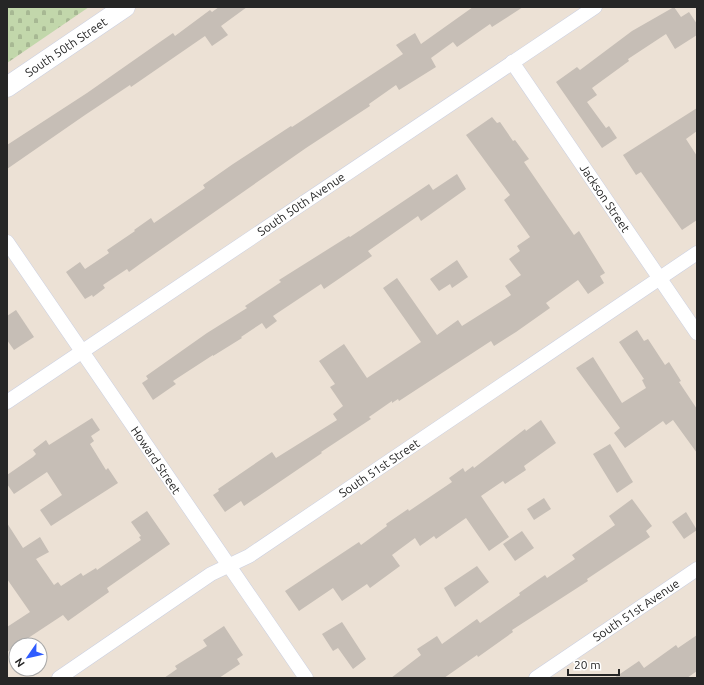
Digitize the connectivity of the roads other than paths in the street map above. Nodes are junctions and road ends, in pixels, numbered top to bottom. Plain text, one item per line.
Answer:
1 (125, 7) edge
2 (595, 7) edge
3 (512, 62) junction
4 (7, 87) edge
5 (7, 242) edge
6 (697, 254) edge
7 (660, 278) junction
8 (697, 333) edge
9 (82, 351) junction
10 (7, 402) edge
11 (229, 566) junction
12 (697, 569) edge
13 (59, 678) edge
14 (306, 678) edge
15 (536, 678) edge

1 - 4 main road, South 50th Street
2 - 3 street, South 50th Avenue
3 - 7 street, Jackson Street
3 - 9 street, South 50th Avenue
5 - 9 street, Howard Street
6 - 7 street, South 51st Street
7 - 8 street, Jackson Street
7 - 11 street, South 51st Street
9 - 10 street, South 50th Avenue
9 - 11 street, Howard Street
11 - 13 street, South 51st Street
11 - 14 street, Howard Street
12 - 15 street, South 51st Avenue

